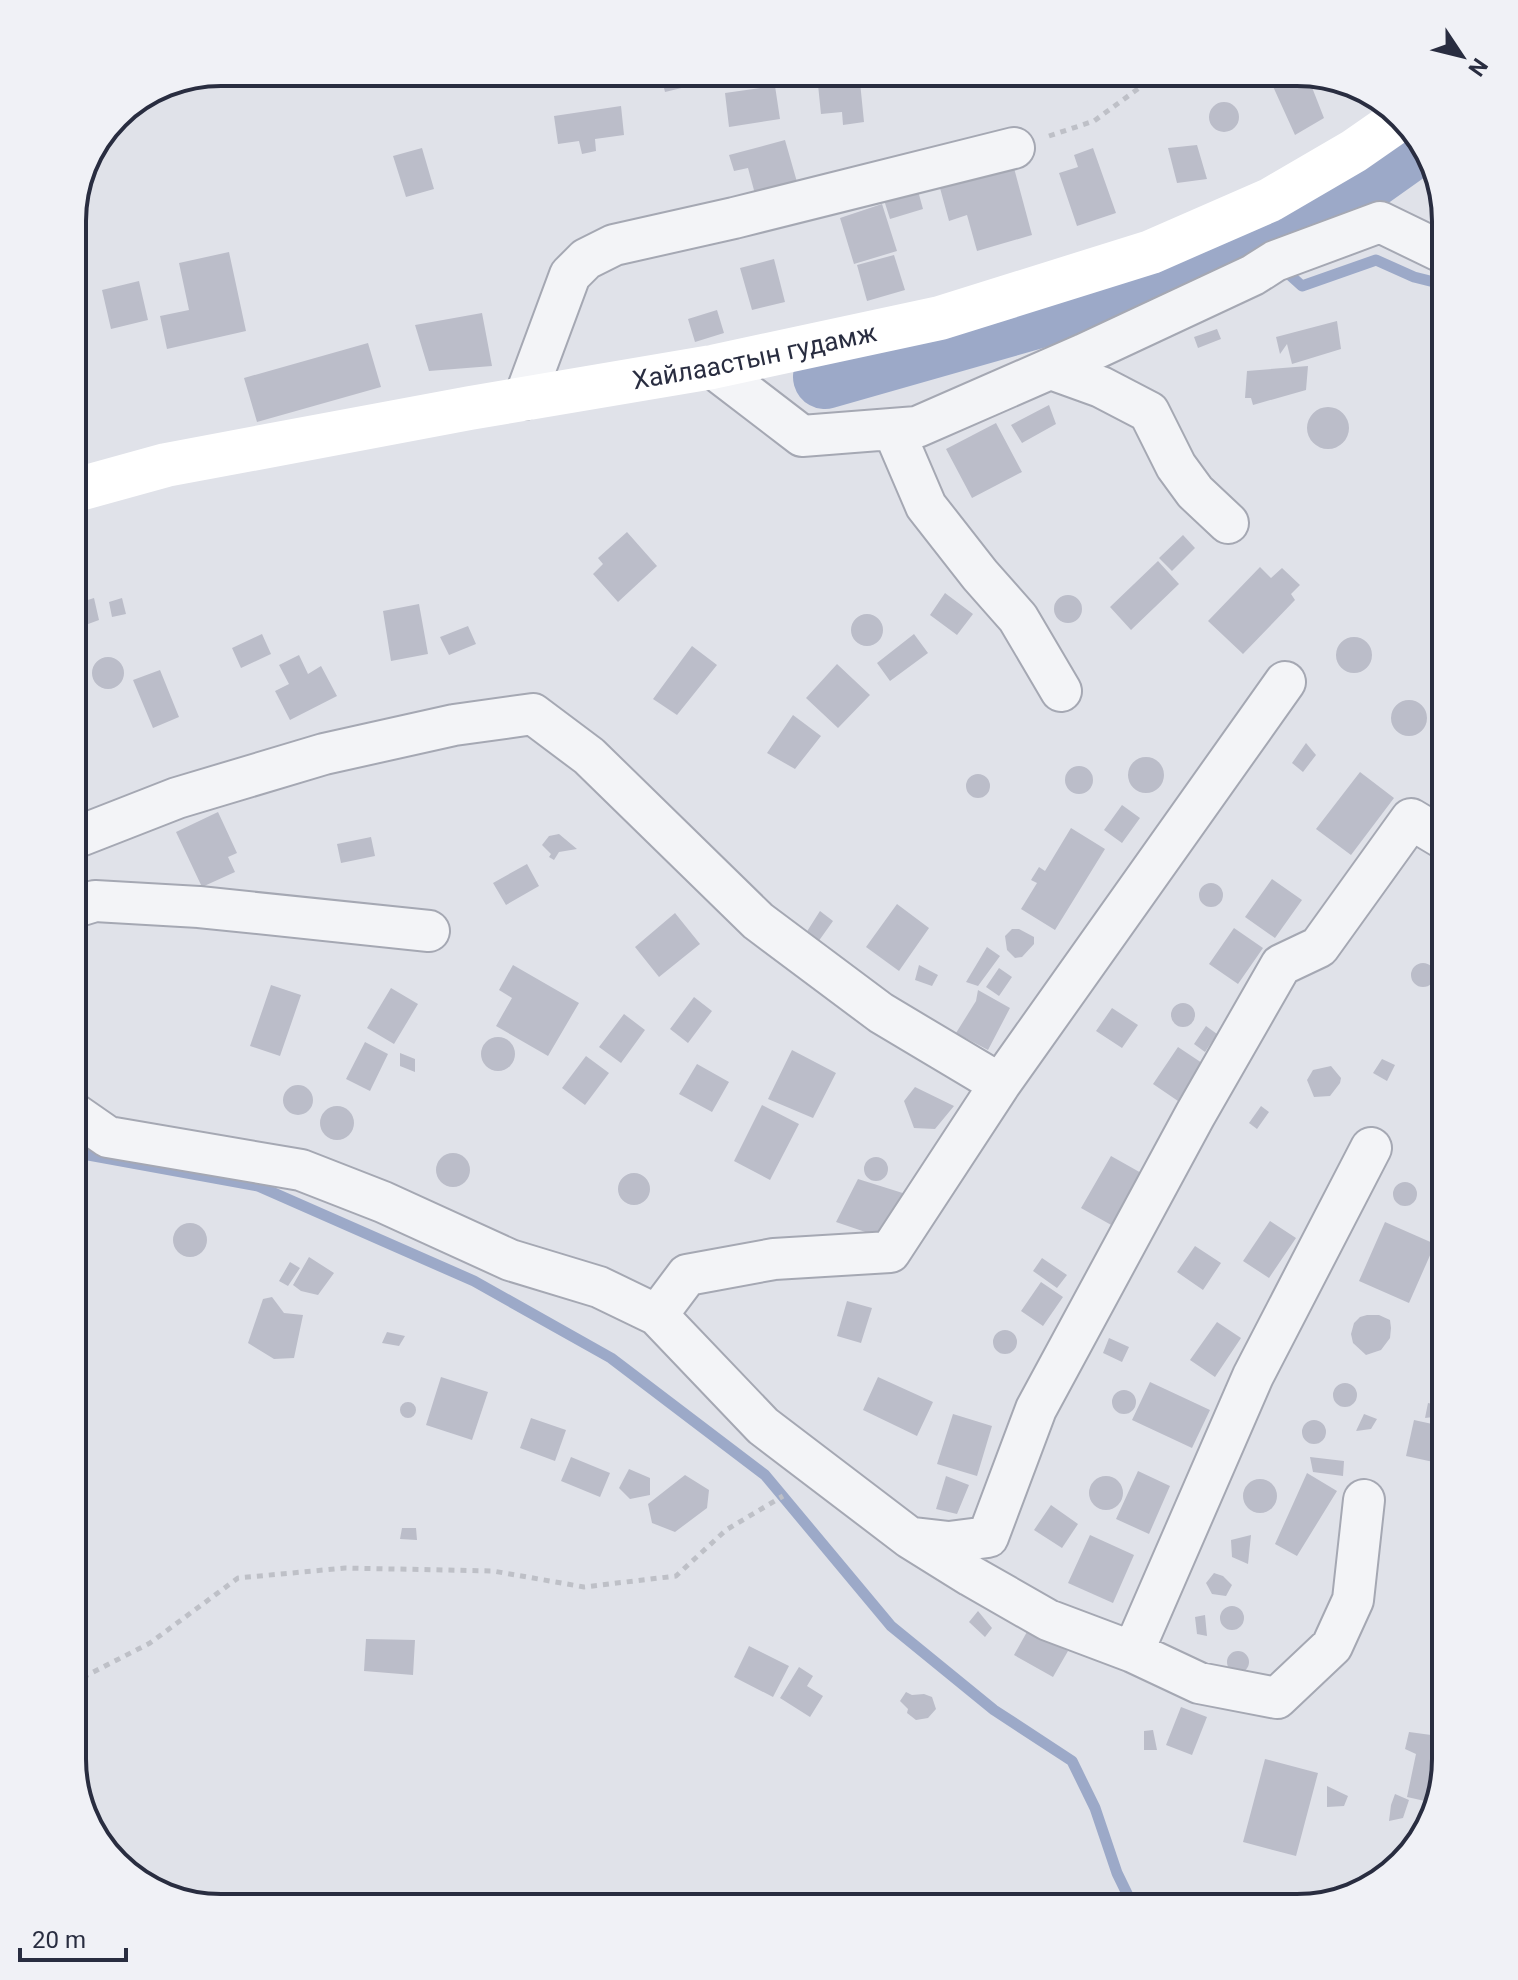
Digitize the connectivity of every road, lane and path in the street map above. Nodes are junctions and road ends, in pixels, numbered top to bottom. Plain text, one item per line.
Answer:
1 (1142, 86) edge
2 (1392, 124) edge
3 (1014, 148) joint
4 (1432, 247) edge
5 (712, 367) junction
6 (1051, 369) junction
7 (524, 399) junction
8 (893, 429) junction
9 (86, 487) edge
10 (1228, 523) dead end
11 (1285, 682) dead end
12 (1061, 691) dead end
13 (1432, 832) edge
14 (86, 834) edge
15 (86, 904) edge
16 (429, 931) dead end
17 (1000, 1084) junction
18 (86, 1122) edge
19 (1371, 1148) dead end
20 (657, 1315) junction
21 (783, 1496) dead end
22 (1364, 1500) dead end
23 (910, 1538) junction
24 (1133, 1652) junction
25 (86, 1676) edge

1 - 3 path
2 - 5 main road, Хайлаастын гудамж
3 - 7 street
4 - 6 street
5 - 7 main road, Хайлаастын гудамж
5 - 8 street
6 - 8 street
6 - 10 street
7 - 9 main road, Хайлаастын гудамж
8 - 12 street
11 - 17 street
13 - 23 street
14 - 17 street
15 - 16 street
17 - 20 street
18 - 20 street
19 - 24 street
20 - 23 street
21 - 25 path
22 - 24 street
23 - 24 street

